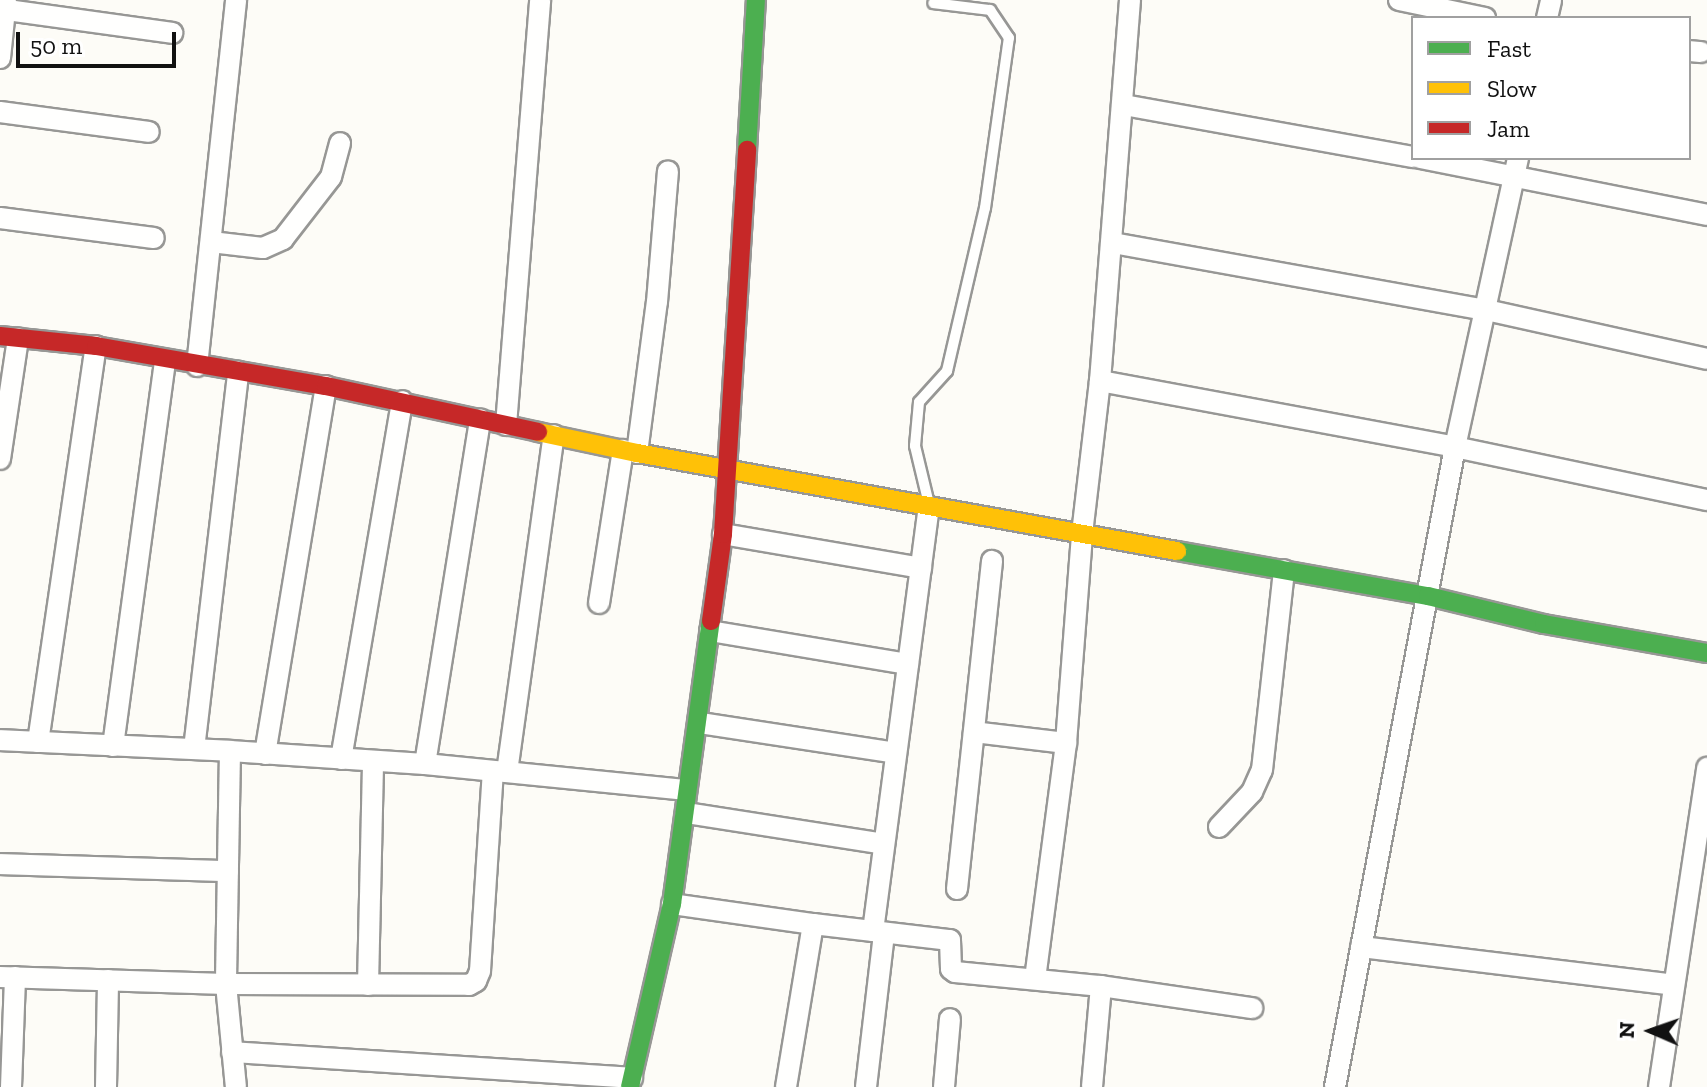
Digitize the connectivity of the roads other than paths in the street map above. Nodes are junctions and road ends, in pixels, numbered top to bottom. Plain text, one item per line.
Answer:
1 (236, 0) edge
2 (540, 0) edge
3 (756, 0) edge
4 (1130, 0) edge
5 (1399, 0) edge
6 (933, 3) dead end
7 (4, 7) edge
8 (1475, 16) edge
9 (172, 33) dead end
10 (0, 58) edge
11 (1124, 105) junction
12 (0, 112) edge
13 (149, 132) dead end
14 (340, 143) dead end
15 (1411, 157) edge
16 (1444, 160) edge
17 (1516, 166) edge
18 (668, 171) dead end
19 (1707, 215) edge
20 (0, 218) edge
21 (154, 238) dead end
22 (211, 242) junction
23 (1113, 243) junction
24 (1486, 310) junction
25 (9, 337) edge
26 (96, 346) junction
27 (1707, 359) edge
28 (165, 361) junction
29 (197, 366) junction
30 (238, 372) junction
31 (1100, 381) junction
32 (326, 386) junction
33 (402, 401) junction
34 (480, 419) junction
35 (506, 425) junction
36 (554, 435) junction
37 (1455, 447) junction
38 (630, 451) junction
39 (0, 459) edge
40 (728, 470) junction
41 (1707, 500) edge
42 (929, 507) junction
43 (723, 534) junction
44 (1082, 534) junction
45 (992, 561) dead end
46 (921, 568) junction
47 (1284, 570) junction
48 (1428, 596) junction
49 (599, 603) dead end
50 (710, 631) junction
51 (1707, 653) edge
52 (908, 664) junction
53 (700, 723) junction
54 (974, 732) junction
55 (0, 740) edge
56 (38, 742) junction
57 (1066, 743) junction
58 (113, 746) junction
59 (194, 749) junction
60 (230, 751) junction
61 (896, 753) junction
62 (265, 754) junction
63 (341, 759) junction
64 (373, 761) junction
65 (425, 764) junction
66 (1707, 768) edge
67 (500, 771) junction
68 (685, 790) junction
69 (686, 813) junction
70 (1219, 827) dead end
71 (884, 844) junction
72 (0, 864) edge
73 (228, 871) junction
74 (957, 889) dead end
75 (672, 904) junction
76 (813, 924) junction
77 (879, 932) junction
78 (1361, 947) junction
79 (8, 977) edge
80 (1035, 979) junction
81 (108, 980) junction
82 (226, 984) junction
83 (368, 985) junction
84 (1674, 985) junction
85 (1101, 986) junction
86 (1252, 1008) dead end
87 (950, 1019) dead end
88 (232, 1052) junction
89 (631, 1083) edge
90 (1339, 1086) edge
91 (11, 1087) edge
92 (106, 1087) edge
93 (236, 1087) edge
94 (786, 1087) edge
95 (866, 1087) edge
96 (944, 1087) edge
97 (1092, 1087) edge
98 (1659, 1087) edge

1 - 22 street
2 - 35 street
3 - 40 street
4 - 11 street
5 - 8 street
6 - 42 lane
7 - 9 street
7 - 10 street
11 - 15 street
11 - 23 street
12 - 13 street
14 - 22 street
16 - 17 street
17 - 19 street
17 - 24 street
18 - 38 street
20 - 21 street
22 - 29 street
23 - 24 street
23 - 31 street
24 - 27 street
24 - 37 street
25 - 26 street
25 - 39 street
26 - 28 street
26 - 56 street
28 - 29 street
28 - 58 street
29 - 30 street
30 - 32 street
30 - 59 street
31 - 37 street
31 - 44 street
32 - 33 street
32 - 62 street
33 - 34 street
33 - 63 street
34 - 35 street
34 - 65 street
35 - 36 street
36 - 38 street
36 - 67 street
37 - 41 street
37 - 48 street
38 - 40 street
38 - 49 street
40 - 42 street
40 - 43 street
42 - 44 street
42 - 46 street
43 - 46 street
43 - 50 street
44 - 47 street
44 - 57 street
45 - 54 street
46 - 52 street
47 - 48 street
47 - 70 street
48 - 51 street
48 - 78 street
50 - 52 street
50 - 53 street
52 - 61 street
53 - 61 street
53 - 68 street
54 - 57 street
54 - 74 street
55 - 56 street
56 - 58 street
57 - 80 street
58 - 59 street
59 - 60 street
60 - 62 street
60 - 73 street
61 - 71 street
62 - 63 street
63 - 64 street
64 - 65 street
64 - 83 street
65 - 67 street
66 - 84 street
67 - 68 street
67 - 83 street
68 - 69 street
69 - 71 street
69 - 75 street
71 - 77 street
72 - 73 street
73 - 82 street
75 - 76 street
75 - 89 street
76 - 77 street
76 - 94 street
77 - 80 street
77 - 95 street
78 - 84 street
78 - 90 street
79 - 81 street
79 - 91 street
80 - 85 street
81 - 82 street
81 - 92 street
82 - 83 street
82 - 88 street
84 - 98 street
85 - 86 street
85 - 97 street
87 - 96 street
88 - 89 street
88 - 93 street

